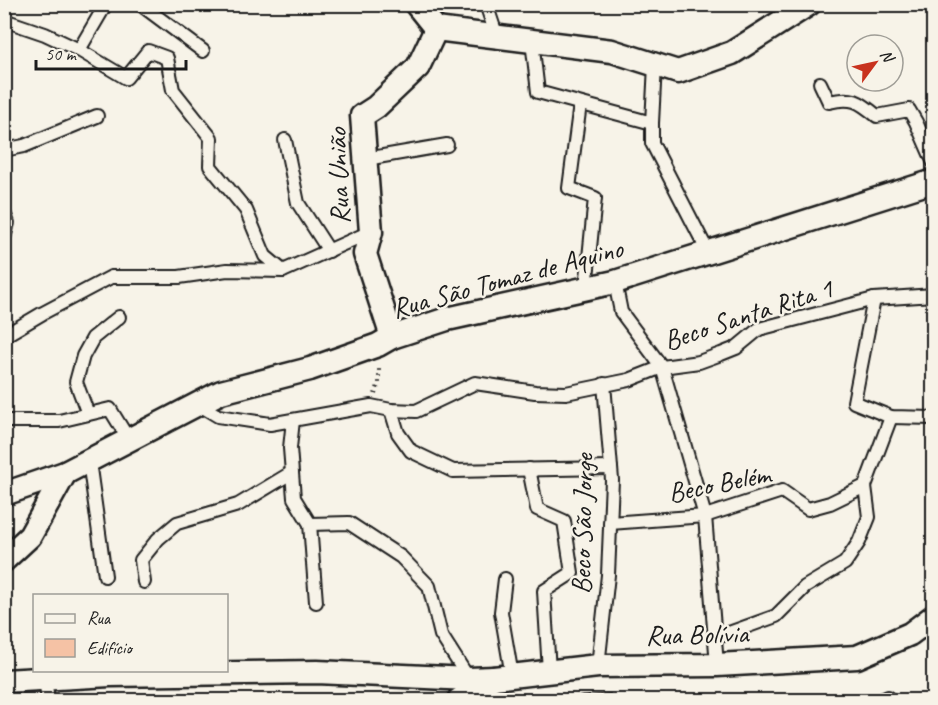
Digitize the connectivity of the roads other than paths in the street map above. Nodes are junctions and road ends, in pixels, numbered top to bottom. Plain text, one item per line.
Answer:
1 (106, 4) edge
2 (140, 4) edge
3 (416, 4) edge
4 (486, 4) edge
5 (809, 4) edge
6 (4, 20) edge
7 (436, 29) junction
8 (497, 37) junction
9 (532, 41) junction
10 (79, 50) junction
11 (203, 51) dead end
12 (656, 65) junction
13 (820, 83) dead end
14 (580, 104) junction
15 (97, 116) dead end
16 (652, 123) junction
17 (285, 140) dead end
18 (447, 145) dead end
19 (4, 150) edge
20 (366, 159) junction
21 (933, 163) edge
22 (933, 181) edge
23 (4, 213) edge
24 (372, 232) junction
25 (4, 238) edge
26 (329, 251) junction
27 (708, 252) junction
28 (283, 271) junction
29 (615, 282) junction
30 (586, 288) junction
31 (933, 295) edge
32 (874, 299) junction
33 (119, 317) dead end
34 (4, 336) edge
35 (385, 341) junction
36 (662, 368) junction
37 (604, 384) junction
38 (198, 404) junction
39 (391, 411) junction
40 (88, 414) junction
41 (891, 417) junction
42 (933, 418) edge
43 (293, 420) junction
44 (4, 421) edge
45 (129, 440) junction
46 (89, 461) junction
47 (611, 468) junction
48 (529, 470) junction
49 (65, 473) junction
50 (291, 473) junction
51 (865, 486) junction
52 (4, 494) edge
53 (705, 516) junction
54 (610, 523) junction
55 (310, 524) junction
56 (4, 560) edge
57 (105, 576) dead end
58 (505, 579) dead end
59 (144, 582) dead end
60 (316, 602) dead end
61 (933, 616) edge
62 (715, 638) junction
63 (717, 664) junction
64 (598, 666) junction
65 (549, 671) junction
66 (503, 677) junction
67 (469, 679) junction
68 (4, 681) edge
69 (47, 690) edge
70 (459, 700) edge

1 - 10 lane
2 - 11 lane
3 - 7 street
4 - 8 lane
5 - 12 street
6 - 10 lane
7 - 8 street
7 - 20 street, Rua União
8 - 9 street
9 - 12 street
9 - 14 lane
10 - 28 lane
12 - 16 lane
13 - 21 lane
14 - 16 lane
14 - 30 lane
15 - 19 lane
16 - 27 lane
17 - 26 lane
18 - 20 lane
20 - 24 street, Rua União
22 - 27 street, Rua São Tomaz de Aquino
23 - 25 lane
24 - 26 lane
24 - 35 street, Rua União
26 - 28 lane
27 - 29 street, Rua São Tomaz de Aquino
28 - 34 lane
29 - 30 street, Rua São Tomaz de Aquino
29 - 36 lane
30 - 35 street, Rua São Tomaz de Aquino
31 - 32 lane, Beco Santa Rita 1
32 - 36 lane, Beco Santa Rita 1
32 - 41 lane
33 - 40 lane
35 - 38 street, Rua São Tomaz de Aquino
36 - 37 lane, Beco Santa Rita 1
36 - 53 lane
37 - 39 lane, Beco Santa Rita 1
37 - 47 lane, Beco São Jorge
38 - 43 lane, Beco Santa Rita 1
38 - 45 street, Rua São Tomaz de Aquino
39 - 43 lane, Beco Santa Rita 1
39 - 48 lane
40 - 44 lane
40 - 45 lane
41 - 42 lane
41 - 51 lane
43 - 50 lane
45 - 46 street, Rua São Tomaz de Aquino
46 - 49 street, Rua São Tomaz de Aquino
46 - 57 lane
47 - 48 lane
47 - 54 lane, Beco São Jorge
48 - 65 lane
49 - 52 street, Rua São Tomaz de Aquino
49 - 56 street
50 - 55 lane
50 - 59 lane
51 - 53 lane, Beco Belém
51 - 62 lane
53 - 54 lane, Beco Belém
53 - 62 lane
54 - 64 lane, Beco São Jorge
55 - 60 lane
55 - 67 lane
58 - 66 lane
61 - 63 street, Rua Bolívia
62 - 63 lane
63 - 64 street, Rua Bolívia
64 - 65 street, Rua Bolívia
65 - 66 street, Rua Bolívia
66 - 67 street
66 - 70 street, Rua Bolívia
67 - 69 street
68 - 69 street

